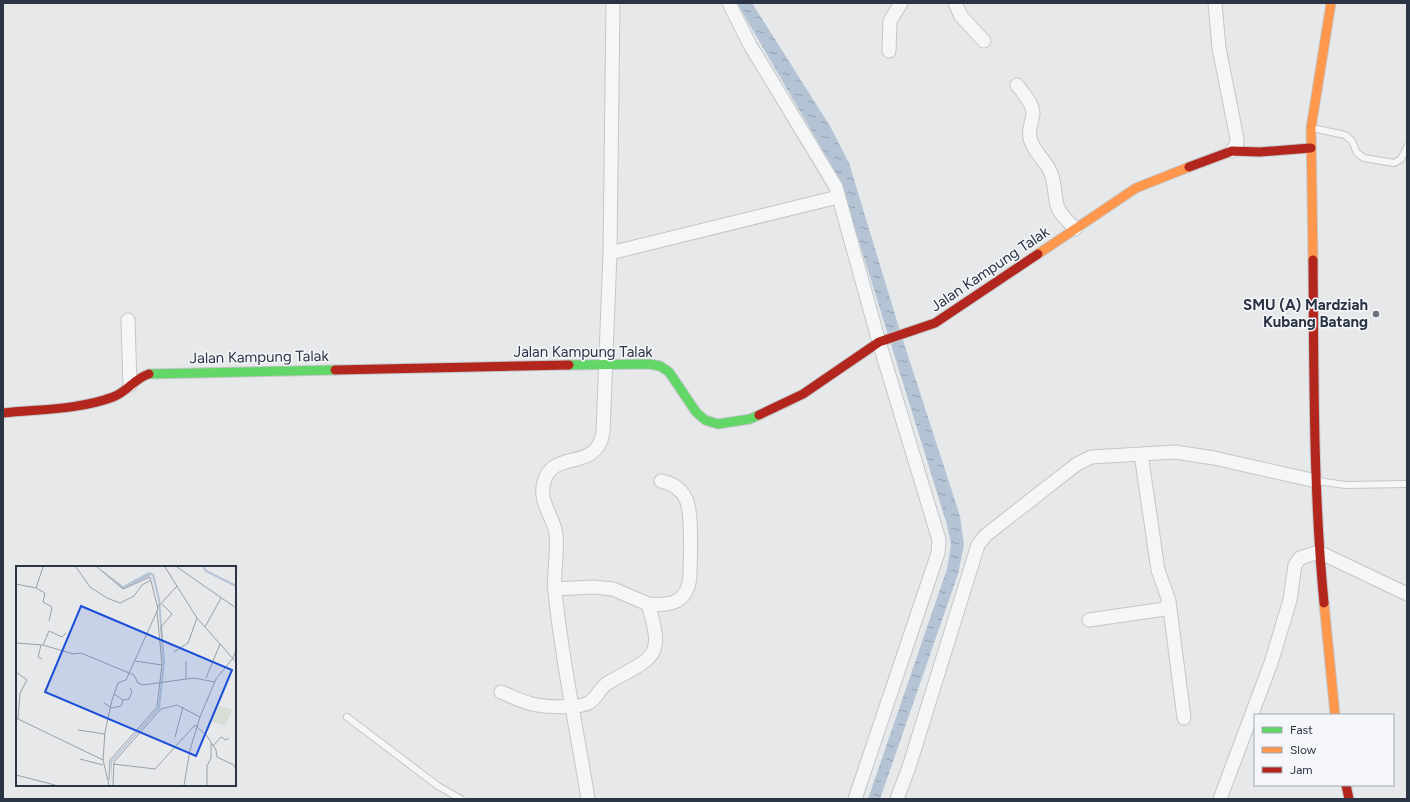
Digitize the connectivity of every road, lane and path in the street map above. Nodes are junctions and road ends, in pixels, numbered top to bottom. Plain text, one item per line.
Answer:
1 (613, 3) edge
2 (729, 3) edge
3 (901, 3) edge
4 (955, 3) edge
5 (1214, 3) edge
6 (1331, 3) edge
7 (984, 41) dead end
8 (889, 51) dead end
9 (1017, 85) dead end
10 (1310, 128) junction
11 (1407, 147) edge
12 (1311, 148) junction
13 (1232, 151) junction
14 (838, 197) junction
15 (1075, 229) junction
16 (610, 253) junction
17 (128, 320) dead end
18 (883, 341) junction
19 (605, 365) junction
20 (130, 385) junction
21 (3, 412) edge
22 (1141, 454) junction
23 (1316, 481) junction
24 (661, 482) dead end
25 (1407, 484) edge
26 (1319, 552) junction
27 (555, 589) junction
28 (1407, 594) edge
29 (1169, 601) junction
30 (648, 604) junction
31 (1089, 620) dead end
32 (501, 692) dead end
33 (573, 707) junction
34 (1335, 714) edge
35 (347, 717) dead end
36 (1184, 718) dead end
37 (1346, 786) edge
38 (462, 799) edge
39 (588, 799) edge
40 (855, 799) edge
41 (897, 799) edge
42 (1220, 799) edge
43 (1349, 799) edge

1 - 16 street
2 - 14 street
3 - 8 street
4 - 7 street
5 - 13 street
6 - 10 street
9 - 15 street
10 - 11 lane
10 - 12 street
12 - 13 street, Jalan Kampung Talak
12 - 23 street
13 - 15 street, Jalan Kampung Talak
14 - 16 street
14 - 18 street
15 - 18 street, Jalan Kampung Talak
16 - 19 street
17 - 20 street
18 - 19 street, Jalan Kampung Talak
18 - 40 street
19 - 20 street, Jalan Kampung Talak
19 - 27 street
20 - 21 street, Jalan Kampung Talak
22 - 23 street
22 - 29 street
22 - 41 street
23 - 25 lane
23 - 26 street
24 - 30 street
26 - 28 street
26 - 34 street
26 - 42 street
27 - 30 street
27 - 33 street
29 - 31 street
29 - 36 street
30 - 33 street
32 - 33 street
33 - 39 street
35 - 38 lane
37 - 43 street

